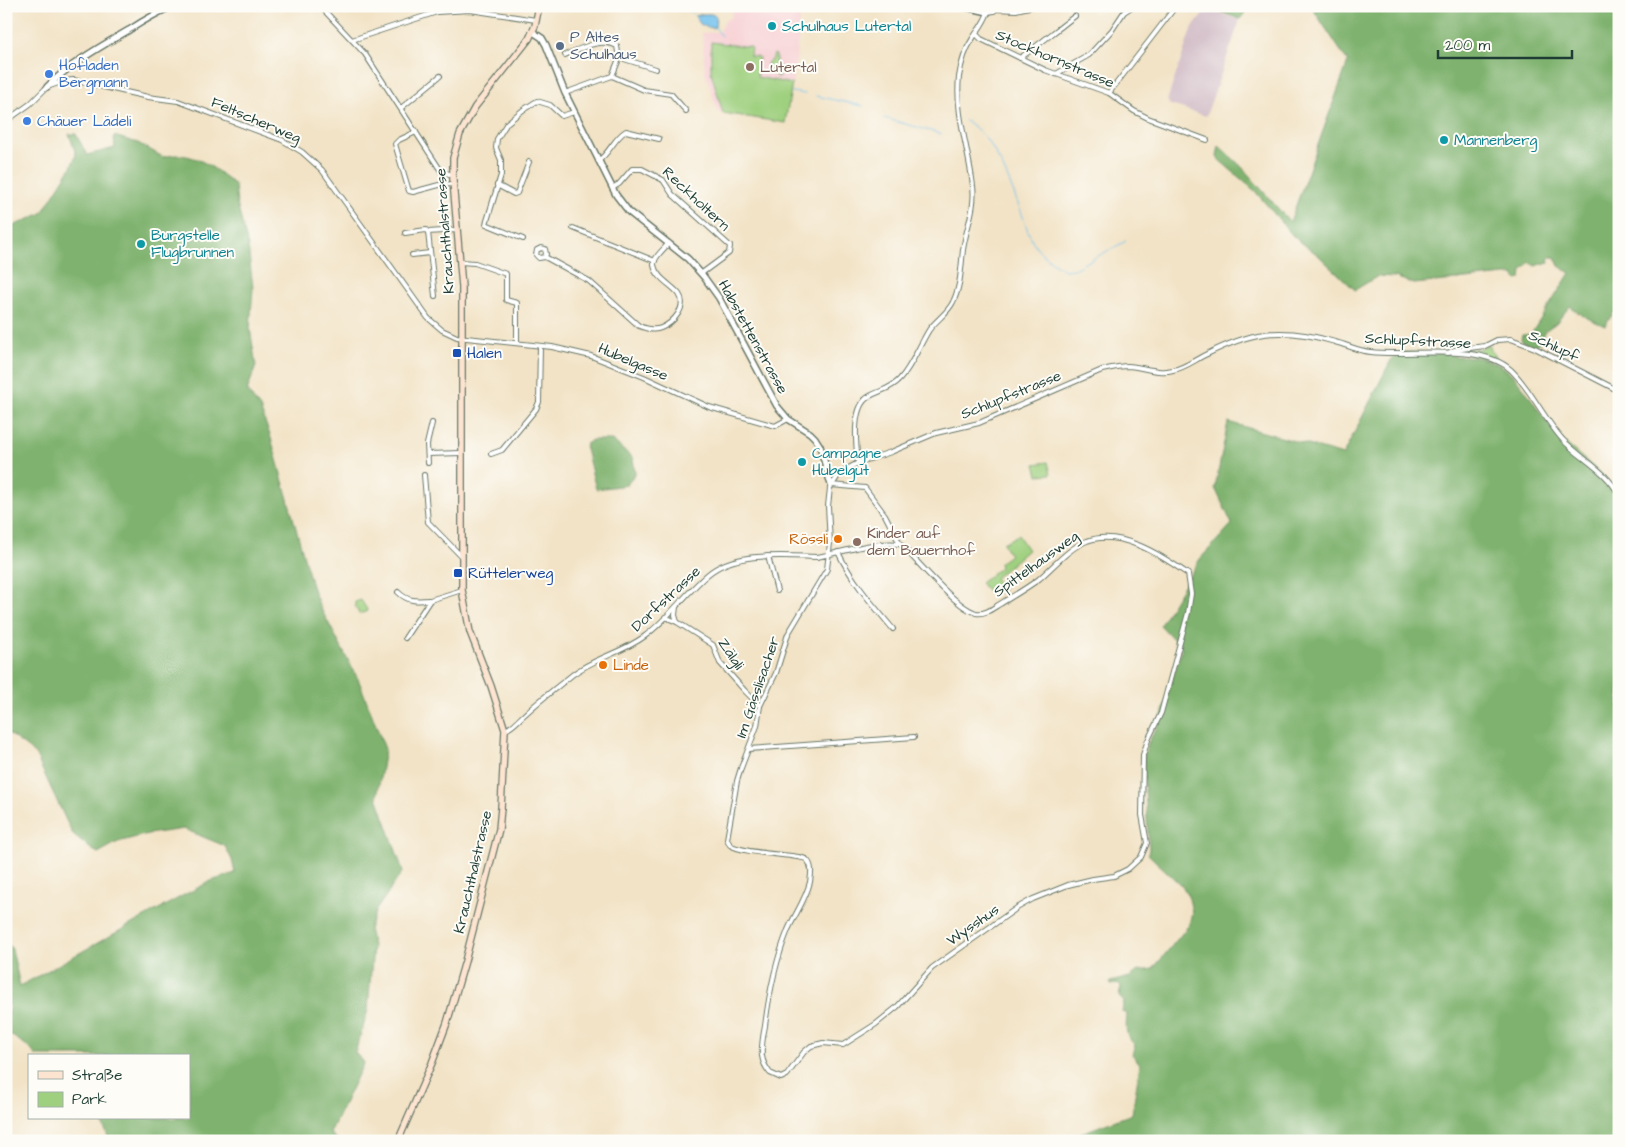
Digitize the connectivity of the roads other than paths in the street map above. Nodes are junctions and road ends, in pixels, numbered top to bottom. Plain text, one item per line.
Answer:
1 (173, 6) edge
2 (320, 6) edge
3 (539, 6) edge
4 (961, 6) edge
5 (1034, 6) edge
6 (1133, 6) edge
7 (1176, 6) edge
8 (997, 8) edge
9 (988, 12) junction
10 (1075, 16) dead end
11 (536, 20) junction
12 (533, 32) junction
13 (976, 34) junction
14 (352, 40) junction
15 (565, 55) dead end
16 (619, 58) junction
17 (1020, 58) junction
18 (656, 70) dead end
19 (1056, 74) junction
20 (440, 76) dead end
21 (612, 76) junction
22 (47, 87) junction
23 (565, 93) junction
24 (1109, 93) junction
25 (401, 108) junction
26 (686, 111) dead end
27 (574, 112) junction
28 (6, 122) edge
29 (416, 132) junction
30 (659, 139) dead end
31 (1207, 140) dead end
32 (598, 161) junction
33 (529, 162) dead end
34 (452, 175) junction
35 (453, 184) junction
36 (498, 185) junction
37 (612, 188) junction
38 (573, 228) dead end
39 (457, 230) junction
40 (428, 232) junction
41 (405, 233) dead end
42 (523, 238) dead end
43 (669, 243) junction
44 (430, 253) junction
45 (412, 255) dead end
46 (545, 257) dead end
47 (654, 261) junction
48 (460, 262) junction
49 (702, 273) junction
50 (435, 296) dead end
51 (462, 337) junction
52 (518, 343) junction
53 (540, 346) junction
54 (1448, 354) junction
55 (1619, 391) edge
56 (788, 419) junction
57 (432, 423) dead end
58 (461, 453) junction
59 (428, 454) junction
60 (491, 454) dead end
61 (858, 462) junction
62 (428, 464) dead end
63 (424, 475) dead end
64 (831, 485) junction
65 (1619, 495) edge
66 (900, 544) junction
67 (838, 552) junction
68 (829, 554) junction
69 (461, 556) junction
70 (768, 556) junction
71 (462, 590) junction
72 (777, 591) dead end
73 (398, 592) dead end
74 (430, 600) junction
75 (676, 607) junction
76 (665, 617) junction
77 (677, 622) junction
78 (892, 629) dead end
79 (405, 638) dead end
80 (760, 706) junction
81 (504, 730) junction
82 (914, 737) dead end
83 (749, 749) junction
84 (728, 844) joint
85 (1144, 853) joint
86 (398, 1141) edge

1 - 22 street
2 - 14 street
3 - 11 main road, Krauchthalstrasse
4 - 9 street
5 - 8 street
6 - 19 street
7 - 24 street
8 - 9 street
9 - 13 street
10 - 17 street
11 - 12 main road, Krauchthalstrasse
11 - 14 street
12 - 23 street, Habstettenstrasse
12 - 34 main road, Krauchthalstrasse
13 - 17 street, Stockhornstrasse
13 - 61 street
14 - 25 street
15 - 16 street
16 - 18 street
16 - 21 street
17 - 19 street, Stockhornstrasse
19 - 24 street, Stockhornstrasse
20 - 25 street
21 - 23 street
21 - 26 street
22 - 28 street
22 - 51 street, Feltscherweg
23 - 27 street, Habstettenstrasse
24 - 31 street, Stockhornstrasse
25 - 29 street
27 - 32 street, Habstettenstrasse
27 - 36 street
29 - 34 street
29 - 35 street
30 - 32 street
32 - 37 street, Habstettenstrasse
33 - 36 street
34 - 35 main road, Krauchthalstrasse
35 - 39 main road, Krauchthalstrasse
36 - 42 street
37 - 43 street, Habstettenstrasse
37 - 49 street, Reckholtern
38 - 47 street
39 - 40 street
39 - 48 main road, Krauchthalstrasse
40 - 41 street
40 - 44 street
43 - 47 street
43 - 49 street, Habstettenstrasse
44 - 45 street
44 - 50 street
46 - 47 street
48 - 51 main road, Krauchthalstrasse
48 - 52 street
49 - 56 street, Habstettenstrasse
51 - 52 street, Hubelgasse
51 - 58 main road, Krauchthalstrasse
52 - 53 street, Hubelgasse
53 - 56 street, Hubelgasse
53 - 60 street
54 - 55 street, Schlupf
54 - 61 street, Schlupfstrasse
54 - 65 street, Schlupfstrasse
56 - 64 street, Habstettenstrasse
57 - 59 street
58 - 59 street
58 - 69 main road, Krauchthalstrasse
59 - 62 street
61 - 64 street, Schlupfstrasse
63 - 69 street
64 - 66 street
64 - 68 street
66 - 67 street
66 - 85 street, Spittelhausweg
67 - 68 street
67 - 78 street
68 - 70 street, Dorfstrasse
68 - 80 street, Im Gässlisacher
69 - 71 main road, Krauchthalstrasse
70 - 72 street
70 - 75 street, Dorfstrasse
71 - 74 street
71 - 81 main road, Krauchthalstrasse
73 - 74 street
74 - 79 street
75 - 76 street, Dorfstrasse
75 - 77 street
76 - 77 street, Zälgli
76 - 81 street, Dorfstrasse
77 - 80 street, Zälgli
80 - 83 street, Im Gässlisacher
81 - 86 main road, Krauchthalstrasse
82 - 83 street, Im Gässlisacher
83 - 84 street, Im Gässlisacher
84 - 85 street, Wysshus

